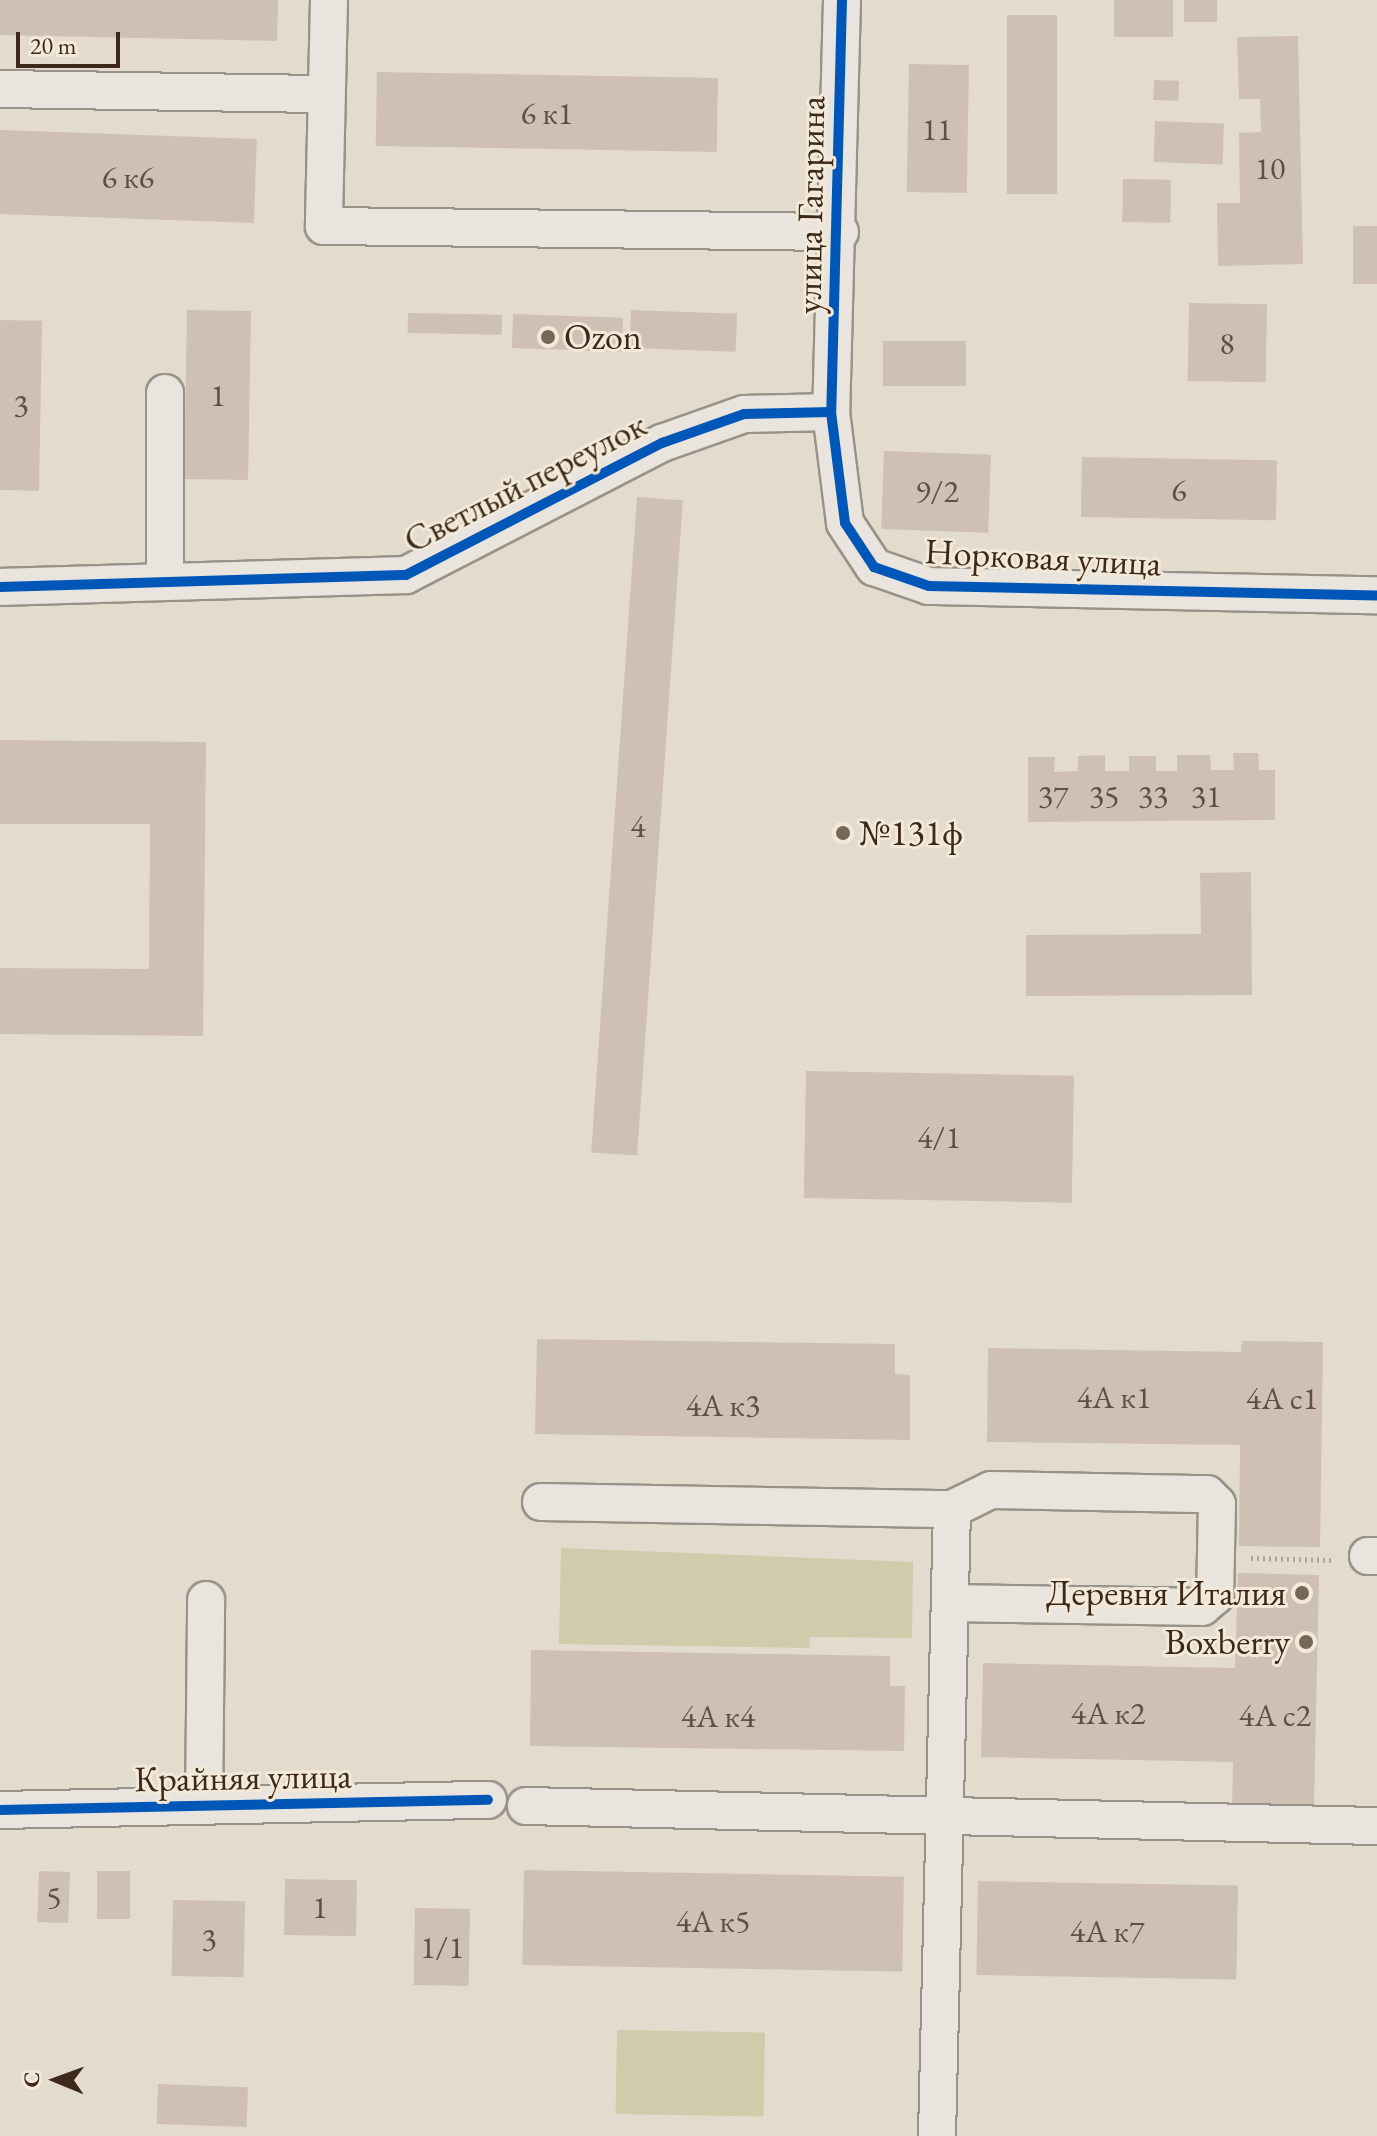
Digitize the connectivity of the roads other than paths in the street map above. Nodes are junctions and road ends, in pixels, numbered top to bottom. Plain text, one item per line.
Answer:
1 (329, 0) edge
2 (842, 0) edge
3 (0, 89) edge
4 (325, 94) junction
5 (840, 232) junction
6 (165, 393) dead end
7 (831, 412) junction
8 (165, 578) junction
9 (0, 587) edge
10 (1377, 595) edge
11 (541, 1502) dead end
12 (952, 1509) junction
13 (206, 1600) dead end
14 (950, 1603) junction
15 (488, 1800) dead end
16 (204, 1806) junction
17 (526, 1806) dead end
18 (0, 1810) edge
19 (945, 1816) junction
20 (1377, 1826) edge
21 (937, 2136) edge

1 - 4 street
2 - 5 street, улица Гагарина
3 - 4 street
4 - 5 street
5 - 7 street, улица Гагарина
6 - 8 street
7 - 8 street, Светлый переулок
7 - 10 street, Норковая улица
8 - 9 street, Светлый переулок
11 - 12 street
12 - 14 street
12 - 14 street
13 - 16 street
14 - 19 street
15 - 16 street, Крайняя улица
16 - 18 street, Крайняя улица
17 - 19 street
19 - 20 street
19 - 21 street

